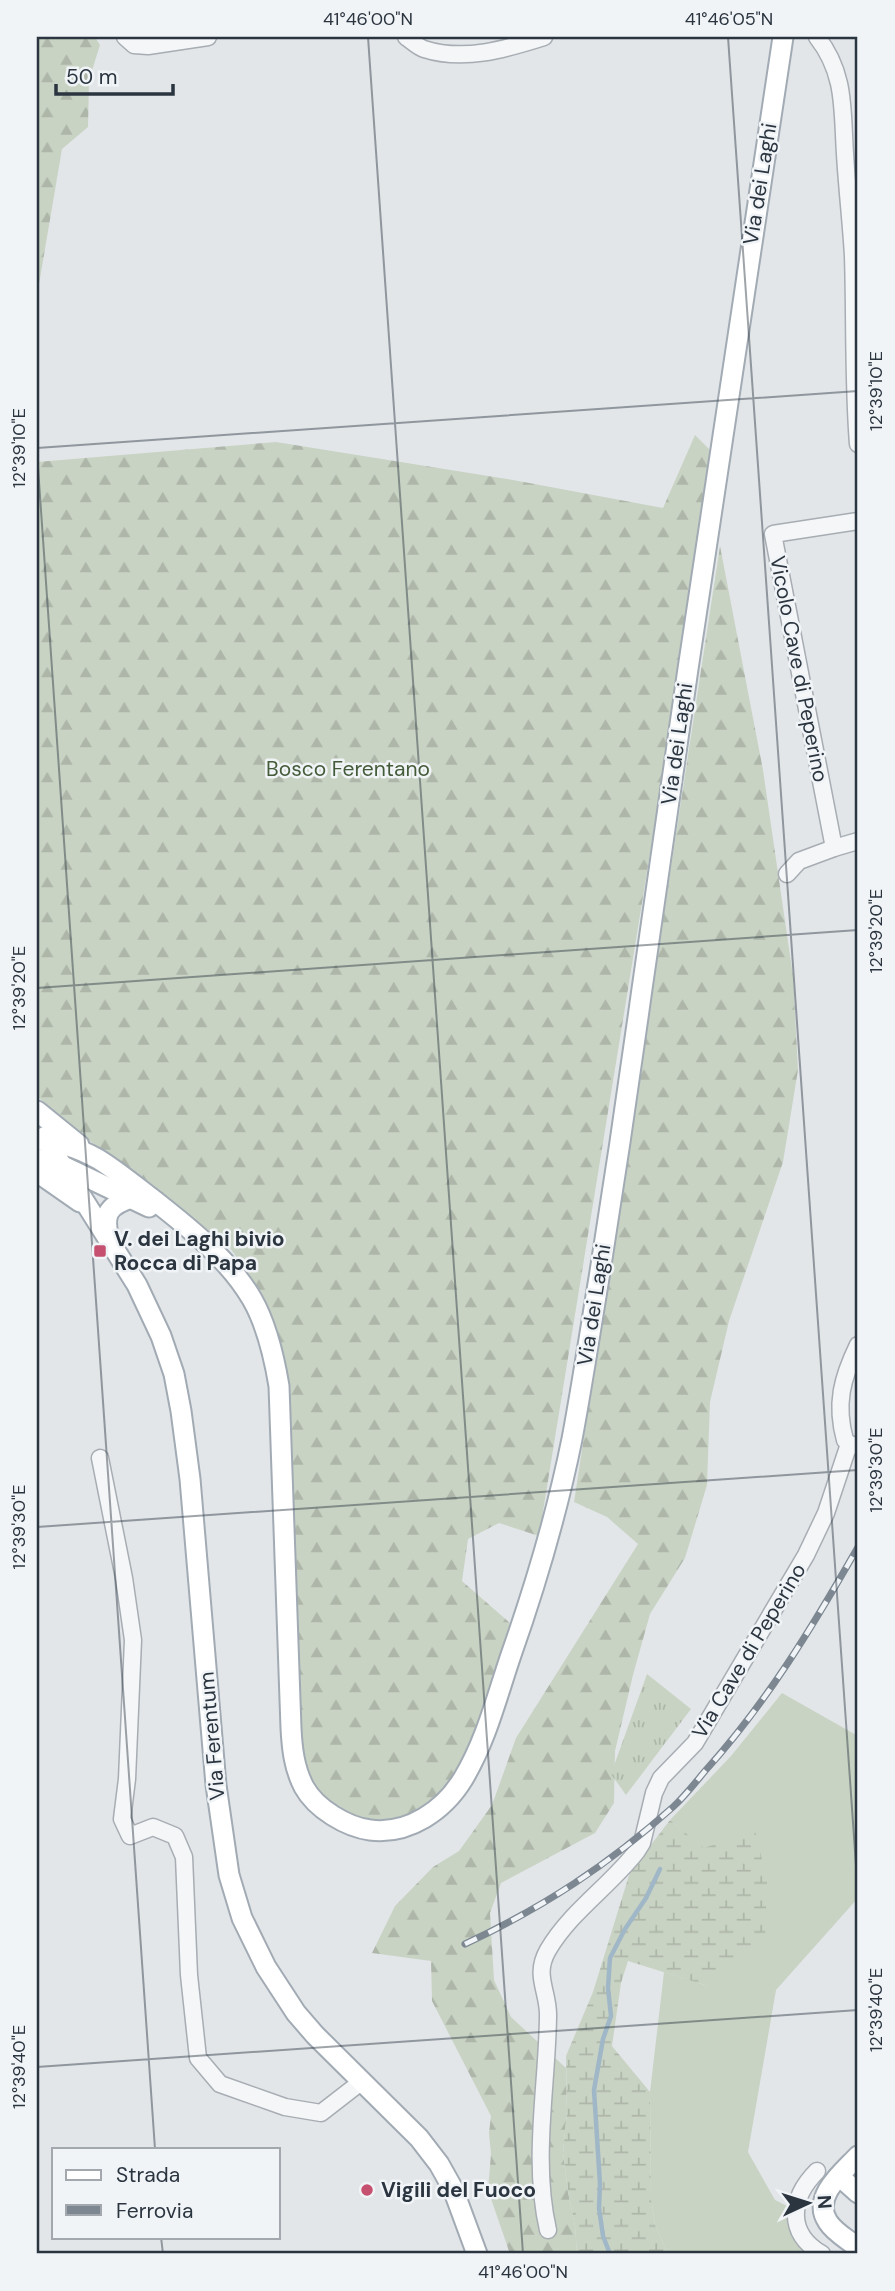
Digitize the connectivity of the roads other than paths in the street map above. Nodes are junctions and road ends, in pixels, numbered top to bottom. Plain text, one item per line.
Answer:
1 (125, 37) edge
2 (208, 37) edge
3 (406, 37) edge
4 (544, 37) edge
5 (783, 37) edge
6 (817, 37) edge
7 (858, 444) edge
8 (858, 521) edge
9 (858, 841) edge
10 (834, 848) junction
11 (787, 874) dead end
12 (37, 1111) edge
13 (40, 1136) edge
14 (97, 1158) junction
15 (37, 1159) edge
16 (63, 1166) junction
17 (37, 1172) edge
18 (131, 1198) junction
19 (89, 1209) junction
20 (184, 1225) junction
21 (109, 1240) junction
22 (858, 1345) edge
23 (854, 1445) edge
24 (100, 1458) dead end
25 (361, 2082) junction
26 (858, 2156) edge
27 (817, 2171) dead end
28 (839, 2176) junction
29 (858, 2193) edge
30 (548, 2230) dead end
31 (858, 2248) edge
32 (477, 2254) edge
33 (822, 2254) edge

1 - 2 street
3 - 4 street
5 - 20 main road, Via dei Laghi
6 - 7 street
8 - 10 street, Vicolo Cave di Peperino
9 - 10 street
10 - 11 street
12 - 14 main road
13 - 14 main road, Via dei Laghi
13 - 16 main road, Via Ferentum
14 - 20 main road, Via dei Laghi
15 - 16 main road, Via dei Laghi
16 - 18 main road, Via dei Laghi
16 - 19 main road, Via Ferentum
17 - 19 main road
18 - 20 main road, Via dei Laghi
18 - 21 main road
19 - 21 main road, Via Ferentum
21 - 25 main road, Via Ferentum
22 - 23 street, Via Cave di Peperino
23 - 30 street, Via Cave di Peperino
24 - 25 street
25 - 32 main road, Via Ferentum
26 - 28 main road
27 - 33 street
28 - 29 main road
28 - 31 main road

